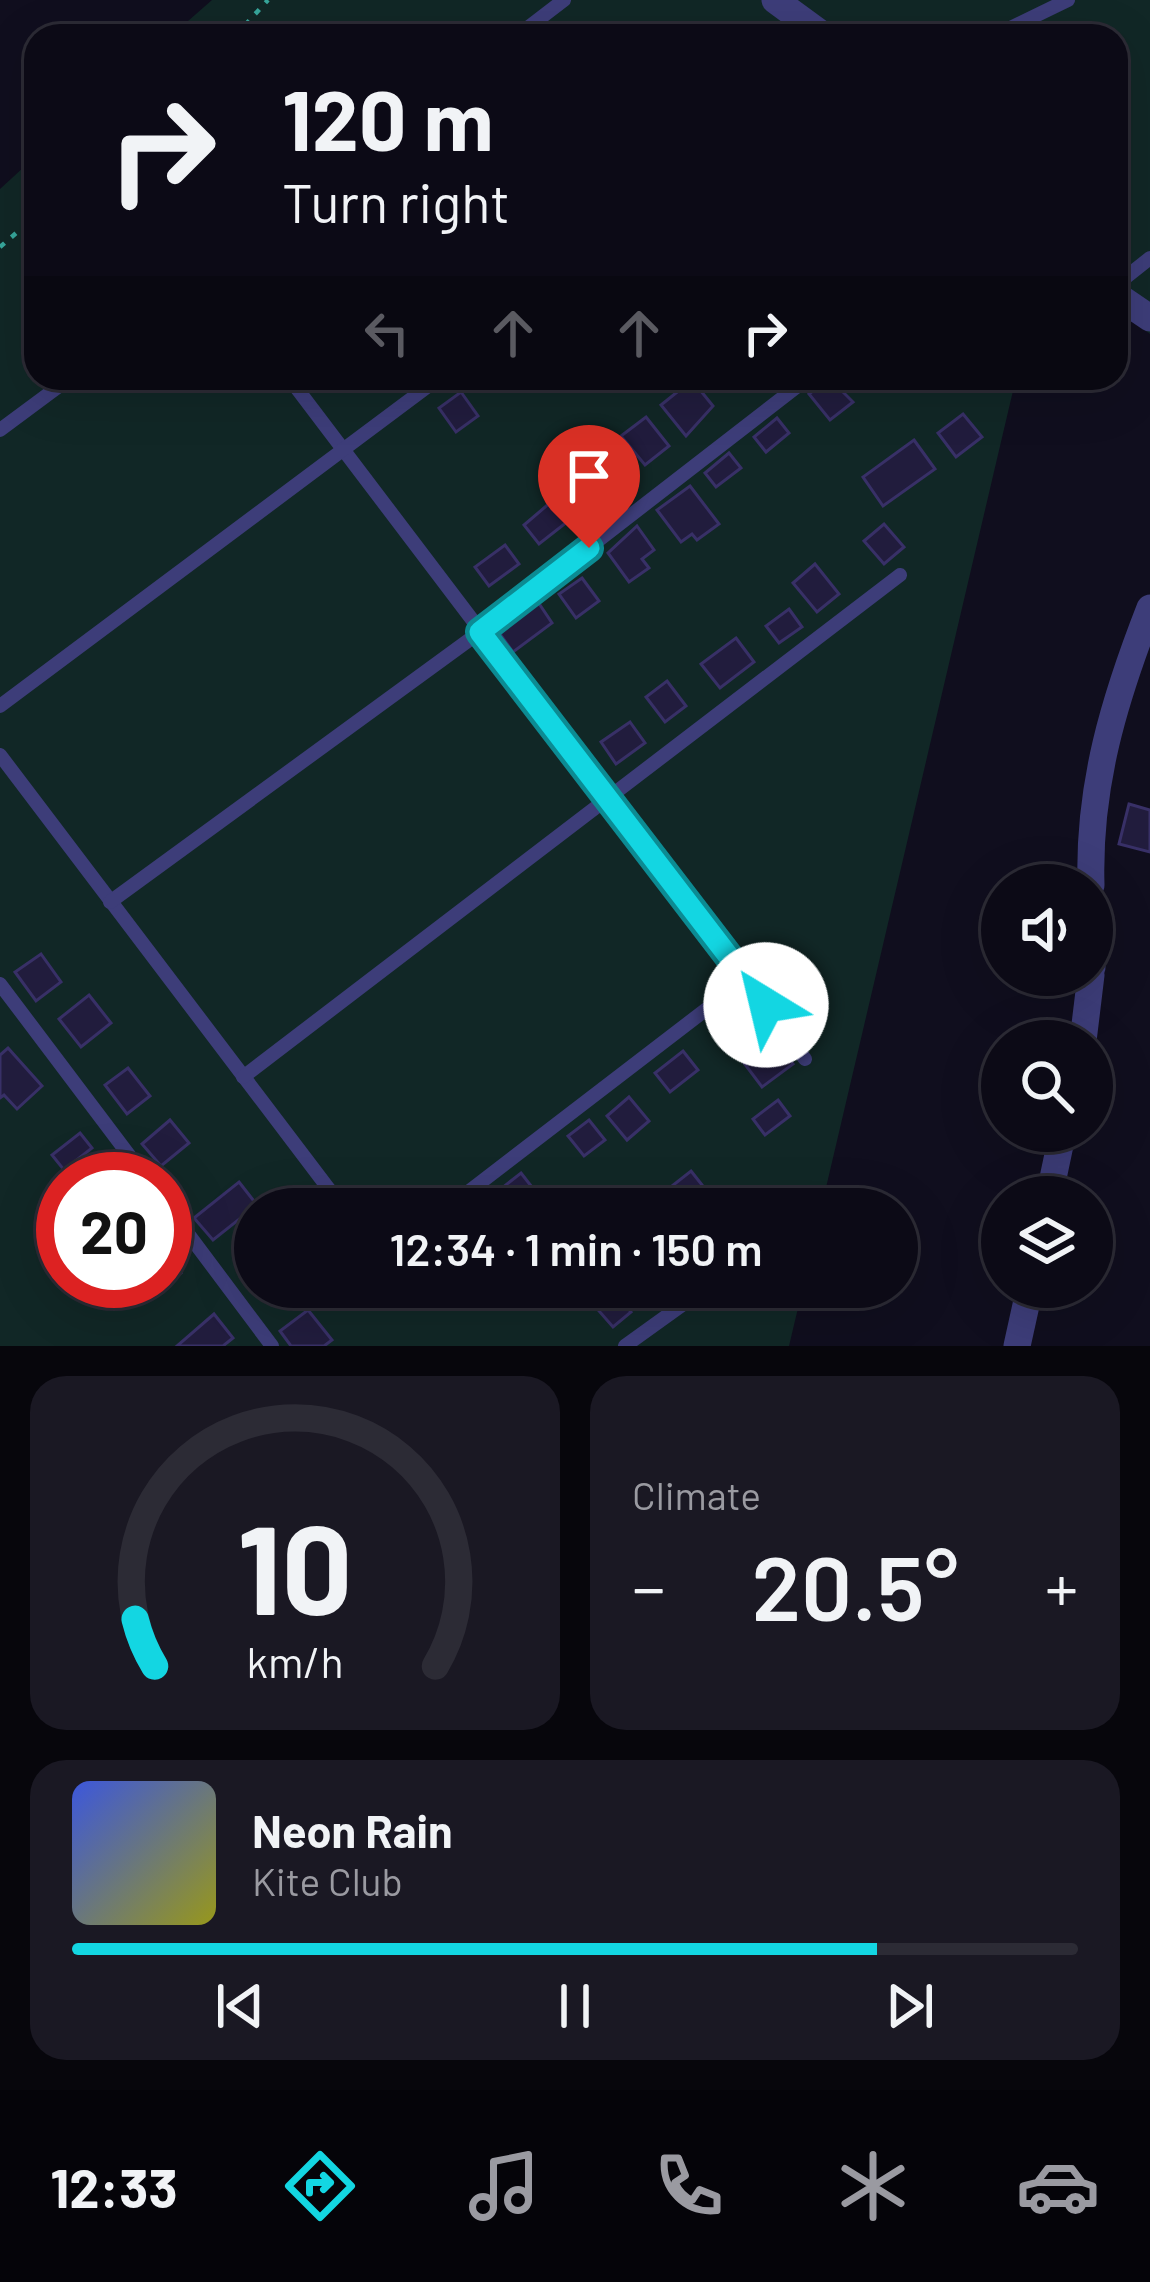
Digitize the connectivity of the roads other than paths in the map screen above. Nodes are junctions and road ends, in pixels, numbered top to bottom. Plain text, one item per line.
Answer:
1 (564, 0) edge
2 (775, 0) edge
3 (1068, 0) edge
4 (533, 24) edge
5 (808, 24) edge
6 (1019, 24) edge
7 (54, 390) edge
8 (298, 390) edge
9 (424, 390) edge
10 (793, 390) edge
11 (0, 430) edge
12 (344, 452) junction
13 (900, 575) dead end
14 (1150, 608) edge
15 (480, 632) junction
16 (0, 706) edge
17 (0, 755) edge
18 (610, 796) junction
19 (1091, 864) edge
20 (110, 902) junction
21 (747, 978) junction
22 (0, 984) edge
23 (806, 1059) dead end
24 (243, 1077) junction
25 (127, 1152) edge
26 (328, 1188) edge
27 (473, 1188) edge
28 (192, 1239) edge
29 (678, 1308) edge
30 (1025, 1308) edge
31 (272, 1346) edge
32 (626, 1346) edge
33 (1017, 1346) edge

1 - 4 lane
2 - 5 street
3 - 6 lane
7 - 11 lane
8 - 12 lane
9 - 12 lane
10 - 15 lane
12 - 15 lane
12 - 16 lane
13 - 18 lane
14 - 19 street
15 - 18 lane
15 - 20 lane
17 - 20 lane
18 - 21 lane
18 - 24 lane
20 - 24 lane
21 - 23 lane
21 - 27 lane
22 - 25 lane
24 - 26 lane
28 - 31 lane
29 - 32 lane
30 - 33 street

